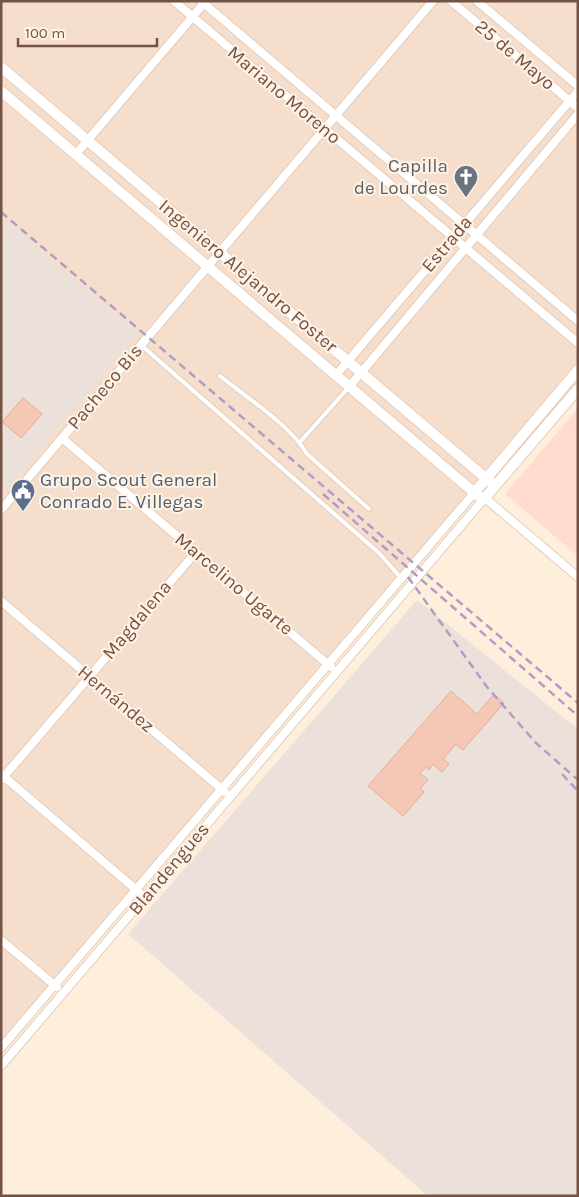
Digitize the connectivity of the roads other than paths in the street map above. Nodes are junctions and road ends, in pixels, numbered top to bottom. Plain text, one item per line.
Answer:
1 (174, 1) edge
2 (433, 1) edge
3 (452, 1) edge
4 (477, 1) edge
5 (204, 2) edge
6 (193, 17) junction
7 (1, 67) edge
8 (578, 86) edge
9 (1, 91) edge
10 (578, 91) edge
11 (569, 101) junction
12 (578, 108) edge
13 (578, 114) edge
14 (336, 116) junction
15 (325, 129) junction
16 (88, 140) junction
17 (76, 154) junction
18 (464, 224) junction
19 (476, 235) junction
20 (453, 237) junction
21 (466, 248) junction
22 (220, 252) junction
23 (208, 266) junction
24 (578, 320) edge
25 (578, 343) edge
26 (141, 345) junction
27 (348, 361) junction
28 (578, 370) edge
29 (361, 372) junction
30 (336, 375) junction
31 (220, 376) dead end
32 (349, 387) junction
33 (578, 389) edge
34 (62, 438) junction
35 (300, 442) junction
36 (486, 478) junction
37 (495, 486) junction
38 (474, 493) junction
39 (484, 499) junction
40 (369, 509) dead end
41 (1, 510) edge
42 (196, 552) junction
43 (578, 577) edge
44 (401, 578) junction
45 (1, 601) edge
46 (328, 664) junction
47 (337, 672) junction
48 (90, 676) junction
49 (2, 777) edge
50 (222, 789) junction
51 (231, 796) junction
52 (136, 890) junction
53 (145, 897) junction
54 (1, 940) edge
55 (55, 985) junction
56 (63, 993) junction
57 (1, 1048) edge
58 (1, 1066) edge

1 - 6 street, Mariano Moreno
2 - 14 street, Pacheco Bis
3 - 11 street, 25 de Mayo
4 - 8 street, 25 de Mayo
5 - 6 street
5 - 14 street, Mariano Moreno
6 - 15 street, Mariano Moreno
6 - 16 street
7 - 16 street, Ingeniero Alejandro Foster
9 - 17 street, Ingeniero Alejandro Foster
10 - 11 street, Estrada
11 - 12 street, 25 de Mayo
11 - 18 street, Estrada
13 - 19 street, Estrada
14 - 15 street, Pacheco Bis
14 - 18 street, Mariano Moreno
15 - 20 street, Mariano Moreno
15 - 22 street, Pacheco Bis
16 - 17 street
16 - 22 street, Ingeniero Alejandro Foster
17 - 23 street, Ingeniero Alejandro Foster
18 - 19 street, Mariano Moreno
18 - 20 street, Estrada
19 - 21 street, Estrada
19 - 24 street, Mariano Moreno
20 - 21 street, Mariano Moreno
20 - 27 street, Estrada
21 - 25 street, Mariano Moreno
21 - 29 street, Estrada
22 - 23 street, Pacheco Bis
22 - 27 street, Ingeniero Alejandro Foster
23 - 26 street, Pacheco Bis
23 - 30 street, Ingeniero Alejandro Foster
26 - 34 street, Pacheco Bis
26 - 44 lane
27 - 29 street, Ingeniero Alejandro Foster
27 - 30 street, Estrada
28 - 36 street
29 - 32 street, Estrada
29 - 36 street, Ingeniero Alejandro Foster
30 - 32 street, Ingeniero Alejandro Foster
31 - 35 lane
32 - 35 lane
32 - 38 street, Ingeniero Alejandro Foster
33 - 37 street
34 - 41 street, Pacheco Bis
34 - 42 street, Marcelino Ugarte
35 - 40 lane
36 - 37 street, Ingeniero Alejandro Foster
36 - 38 street
37 - 39 street
38 - 39 street, Ingeniero Alejandro Foster
38 - 44 street, Blandengues
39 - 43 street
39 - 47 street, Blandengues
42 - 46 street, Marcelino Ugarte
42 - 48 street, Magdalena
44 - 46 street, Blandengues
45 - 48 street, Hernández
46 - 47 street, Marcelino Ugarte
46 - 50 street, Blandengues
47 - 51 street, Blandengues
48 - 49 street, Magdalena
48 - 50 street, Hernández
49 - 52 street
50 - 51 street, Hernández
50 - 52 street, Blandengues
51 - 53 street, Blandengues
52 - 53 street
52 - 55 street, Blandengues
53 - 56 street, Blandengues
54 - 55 street
55 - 56 street
55 - 57 street, Blandengues
56 - 58 street, Blandengues

